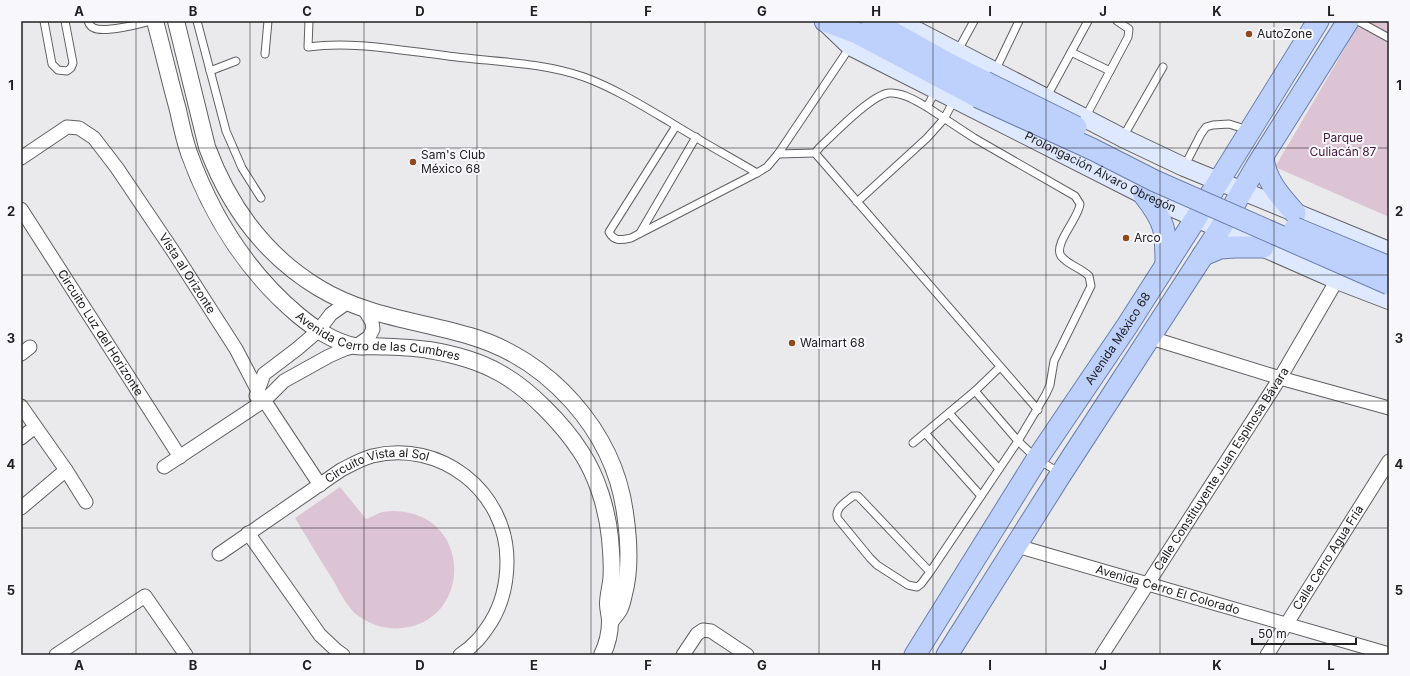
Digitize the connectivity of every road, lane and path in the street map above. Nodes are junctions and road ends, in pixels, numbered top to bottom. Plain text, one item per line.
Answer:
1 (44, 21) edge
2 (65, 21) edge
3 (88, 21) edge
4 (151, 21) edge
5 (155, 21) edge
6 (176, 21) edge
7 (197, 21) edge
8 (268, 21) edge
9 (309, 21) edge
10 (824, 21) edge
11 (898, 21) edge
12 (974, 21) edge
13 (1020, 21) edge
14 (1088, 21) edge
15 (1117, 21) edge
16 (1318, 21) edge
17 (1348, 21) edge
18 (1358, 21) edge
19 (860, 33) edge
20 (1389, 38) edge
21 (957, 52) junction
22 (1071, 52) junction
23 (265, 54) dead end
24 (236, 61) dead end
25 (1163, 67) dead end
26 (210, 71) junction
27 (1110, 71) junction
28 (986, 84) junction
29 (936, 90) junction
30 (1046, 98) junction
31 (954, 100) junction
32 (927, 106) junction
33 (1084, 118) junction
34 (944, 119) junction
35 (676, 126) junction
36 (1250, 130) junction
37 (696, 138) junction
38 (1123, 138) junction
39 (815, 153) junction
40 (778, 154) junction
41 (1263, 156) junction
42 (21, 158) edge
43 (1184, 167) junction
44 (757, 172) junction
45 (1218, 182) junction
46 (1243, 191) junction
47 (1144, 195) junction
48 (261, 198) dead end
49 (857, 202) junction
50 (21, 209) edge
51 (1295, 213) junction
52 (1196, 218) junction
53 (1220, 229) junction
54 (640, 233) junction
55 (1263, 248) junction
56 (1389, 251) edge
57 (1203, 255) junction
58 (1166, 265) junction
59 (1389, 267) edge
60 (1338, 280) junction
61 (1389, 284) edge
62 (1389, 300) edge
63 (348, 302) junction
64 (364, 308) junction
65 (318, 331) junction
66 (1151, 338) junction
67 (356, 346) junction
68 (1000, 367) junction
69 (1280, 378) junction
70 (974, 391) junction
71 (261, 395) junction
72 (21, 406) edge
73 (1389, 408) edge
74 (1038, 410) junction
75 (949, 413) junction
76 (35, 427) junction
77 (925, 433) junction
78 (21, 438) edge
79 (1018, 442) junction
80 (913, 444) dead end
81 (180, 457) junction
82 (1037, 459) junction
83 (1389, 461) edge
84 (164, 468) dead end
85 (66, 470) junction
86 (999, 470) junction
87 (1061, 474) junction
88 (320, 484) junction
89 (981, 496) junction
90 (86, 502) dead end
91 (21, 508) edge
92 (248, 533) junction
93 (1017, 546) junction
94 (218, 554) dead end
95 (930, 572) junction
96 (1147, 584) junction
97 (610, 622) junction
98 (1286, 624) junction
99 (1389, 654) edge
100 (56, 655) edge
101 (186, 655) edge
102 (343, 655) edge
103 (460, 655) edge
104 (602, 655) edge
105 (683, 655) edge
106 (747, 655) edge
107 (915, 655) edge
108 (947, 655) edge
109 (1102, 655) edge
110 (1267, 655) edge

1 - 2 lane
3 - 4 lane
5 - 65 street, Avenida Cerro de las Cumbres
6 - 63 street, Avenida Cerro de las Cumbres
7 - 26 lane
8 - 23 lane
9 - 35 lane
10 - 19 main road, Prolongación Álvaro Obregón
11 - 21 main road, Prolongación Álvaro Obregón
12 - 21 lane
13 - 28 lane
14 - 22 lane
15 - 27 lane
16 - 36 main road, Avenida México 68
17 - 41 main road
18 - 20 lane
19 - 28 main road, Prolongación Álvaro Obregón
19 - 29 main road, Prolongación Álvaro Obregón
19 - 40 lane
21 - 28 main road, Prolongación Álvaro Obregón
22 - 27 lane
22 - 30 lane
24 - 26 lane
25 - 38 lane
26 - 48 lane
27 - 33 lane
28 - 30 main road, Prolongación Álvaro Obregón
28 - 59 main road, Prolongación Álvaro Obregón, bridge
28 - 61 main road, Prolongación Álvaro Obregón, bridge
29 - 31 main road, Prolongación Álvaro Obregón
29 - 32 lane
30 - 33 main road, Prolongación Álvaro Obregón
31 - 34 lane
31 - 47 main road, Prolongación Álvaro Obregón
32 - 34 lane
32 - 39 lane
33 - 38 main road, Prolongación Álvaro Obregón
34 - 49 lane
34 - 74 lane
35 - 37 lane
35 - 54 lane
36 - 43 lane
36 - 45 main road, Avenida México 68
37 - 44 lane
37 - 54 lane
38 - 43 main road, Prolongación Álvaro Obregón
39 - 40 lane
39 - 49 lane
40 - 44 lane
41 - 46 main road
41 - 51 main road
42 - 71 street, Vista al Orizonte
43 - 45 main road, Prolongación Álvaro Obregón
44 - 54 lane
45 - 46 main road, Prolongación Álvaro Obregón
45 - 52 main road, Avenida México 68
46 - 51 main road, Prolongación Álvaro Obregón
46 - 53 main road
47 - 52 main road, Prolongación Álvaro Obregón
47 - 58 main road
49 - 68 lane
50 - 81 street, Circuito Luz del Horizonte
51 - 56 main road, Prolongación Álvaro Obregón
52 - 53 main road, Prolongación Álvaro Obregón
52 - 58 main road, Avenida México 68
53 - 55 main road, Prolongación Álvaro Obregón
53 - 57 main road
55 - 57 main road
55 - 60 main road, Prolongación Álvaro Obregón
57 - 66 main road
58 - 82 main road, Avenida México 68
60 - 62 main road, Prolongación Álvaro Obregón
60 - 69 street, Calle Constituyente Juan Espinosa Bávara
63 - 64 street, Avenida Cerro de las Cumbres
63 - 65 street
64 - 67 street
64 - 97 street, Avenida Cerro de las Cumbres
65 - 67 street, Avenida Cerro de las Cumbres
65 - 71 street
66 - 69 street
66 - 87 main road
67 - 71 street
67 - 97 street, Avenida Cerro de las Cumbres
68 - 70 lane
68 - 74 lane
69 - 73 street
69 - 96 street, Calle Constituyente Juan Espinosa Bávara
70 - 75 lane
70 - 79 lane
71 - 81 street
71 - 88 street, Vista al Orizonte
72 - 76 street
74 - 79 lane
75 - 77 lane
75 - 86 lane
76 - 78 street
76 - 85 street
77 - 80 lane
77 - 89 lane
79 - 82 lane
79 - 86 lane
81 - 84 street
82 - 87 lane
82 - 107 main road, Avenida México 68
83 - 98 street, Calle Cerro Agua Fría
85 - 90 street
85 - 91 street
86 - 89 lane
87 - 93 main road
88 - 92 street, Circuito Vista al Sol
88 - 103 street, Circuito Vista al Sol
89 - 95 lane
92 - 94 street, Circuito Vista al Sol
92 - 102 street
93 - 96 street, Avenida Cerro El Colorado
93 - 108 main road
95 - 95 lane
96 - 98 street, Avenida Cerro El Colorado
96 - 109 street, Calle Constituyente Juan Espinosa Bávara
97 - 104 street, Avenida Cerro de las Cumbres
98 - 99 street, Avenida Cerro El Colorado
98 - 110 street, Calle Cerro Agua Fría
100 - 101 street
105 - 106 street

